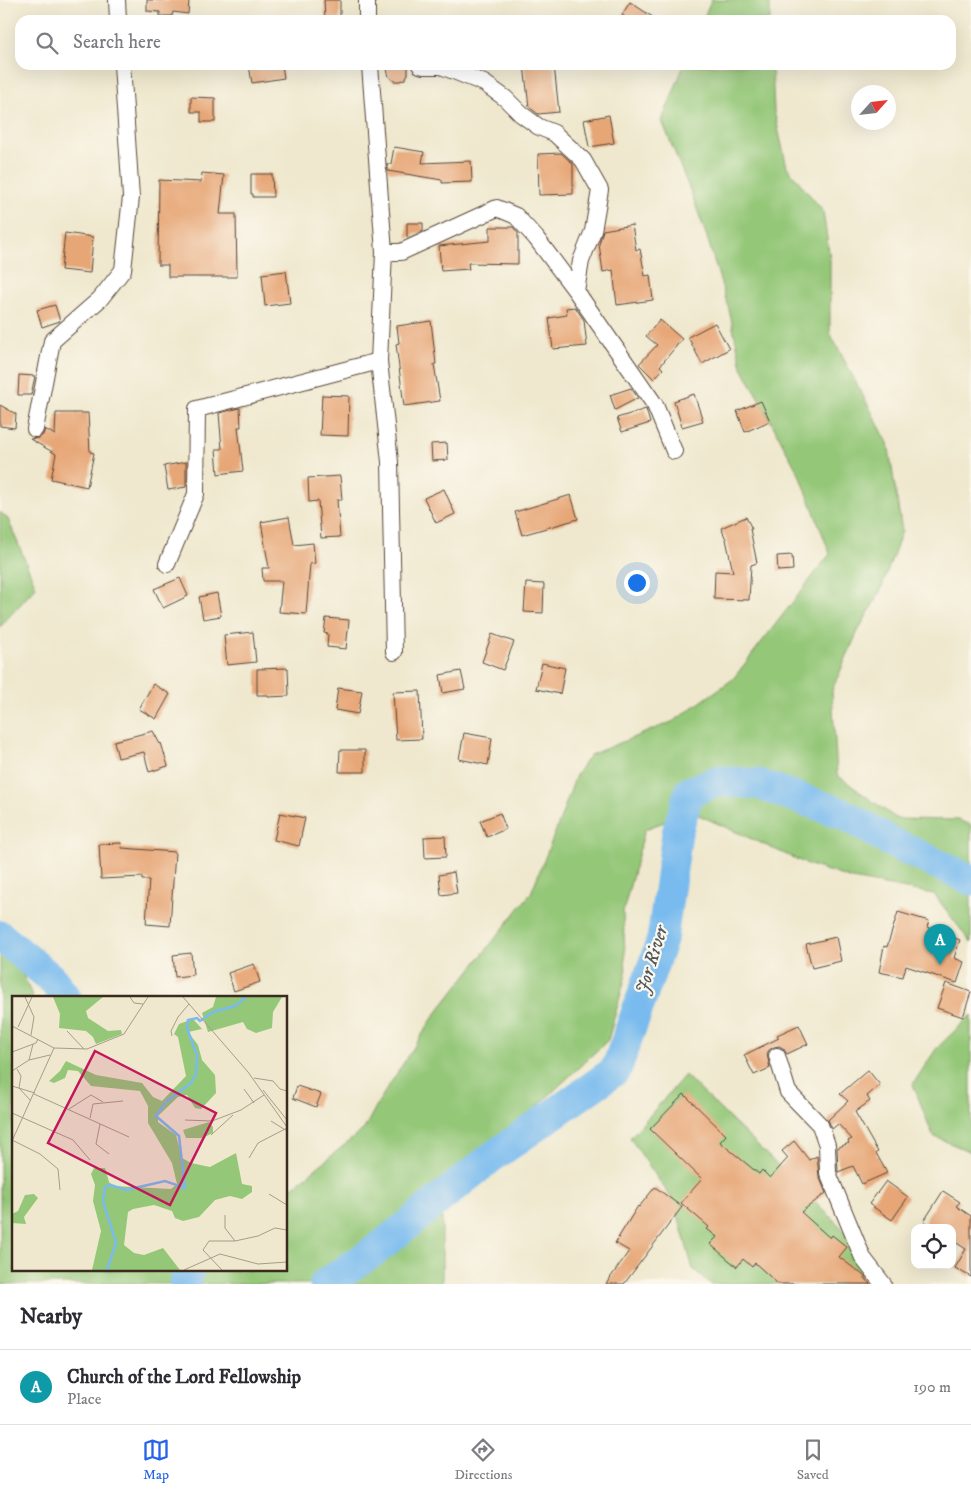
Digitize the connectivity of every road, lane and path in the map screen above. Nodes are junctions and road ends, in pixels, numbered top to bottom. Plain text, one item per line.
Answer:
1 (117, 0) edge
2 (367, 0) edge
3 (118, 15) edge
4 (367, 15) edge
5 (122, 70) edge
6 (370, 70) edge
7 (451, 70) edge
8 (384, 252) junction
9 (576, 290) junction
10 (379, 361) junction
11 (35, 429) dead end
12 (674, 451) dead end
13 (167, 564) dead end
14 (394, 652) dead end
15 (777, 1056) dead end
16 (883, 1284) edge

1 - 3 street
2 - 4 street
5 - 11 street
6 - 8 street
7 - 9 street
8 - 9 street
8 - 10 street
9 - 12 street
10 - 13 street
10 - 14 street
15 - 16 street

